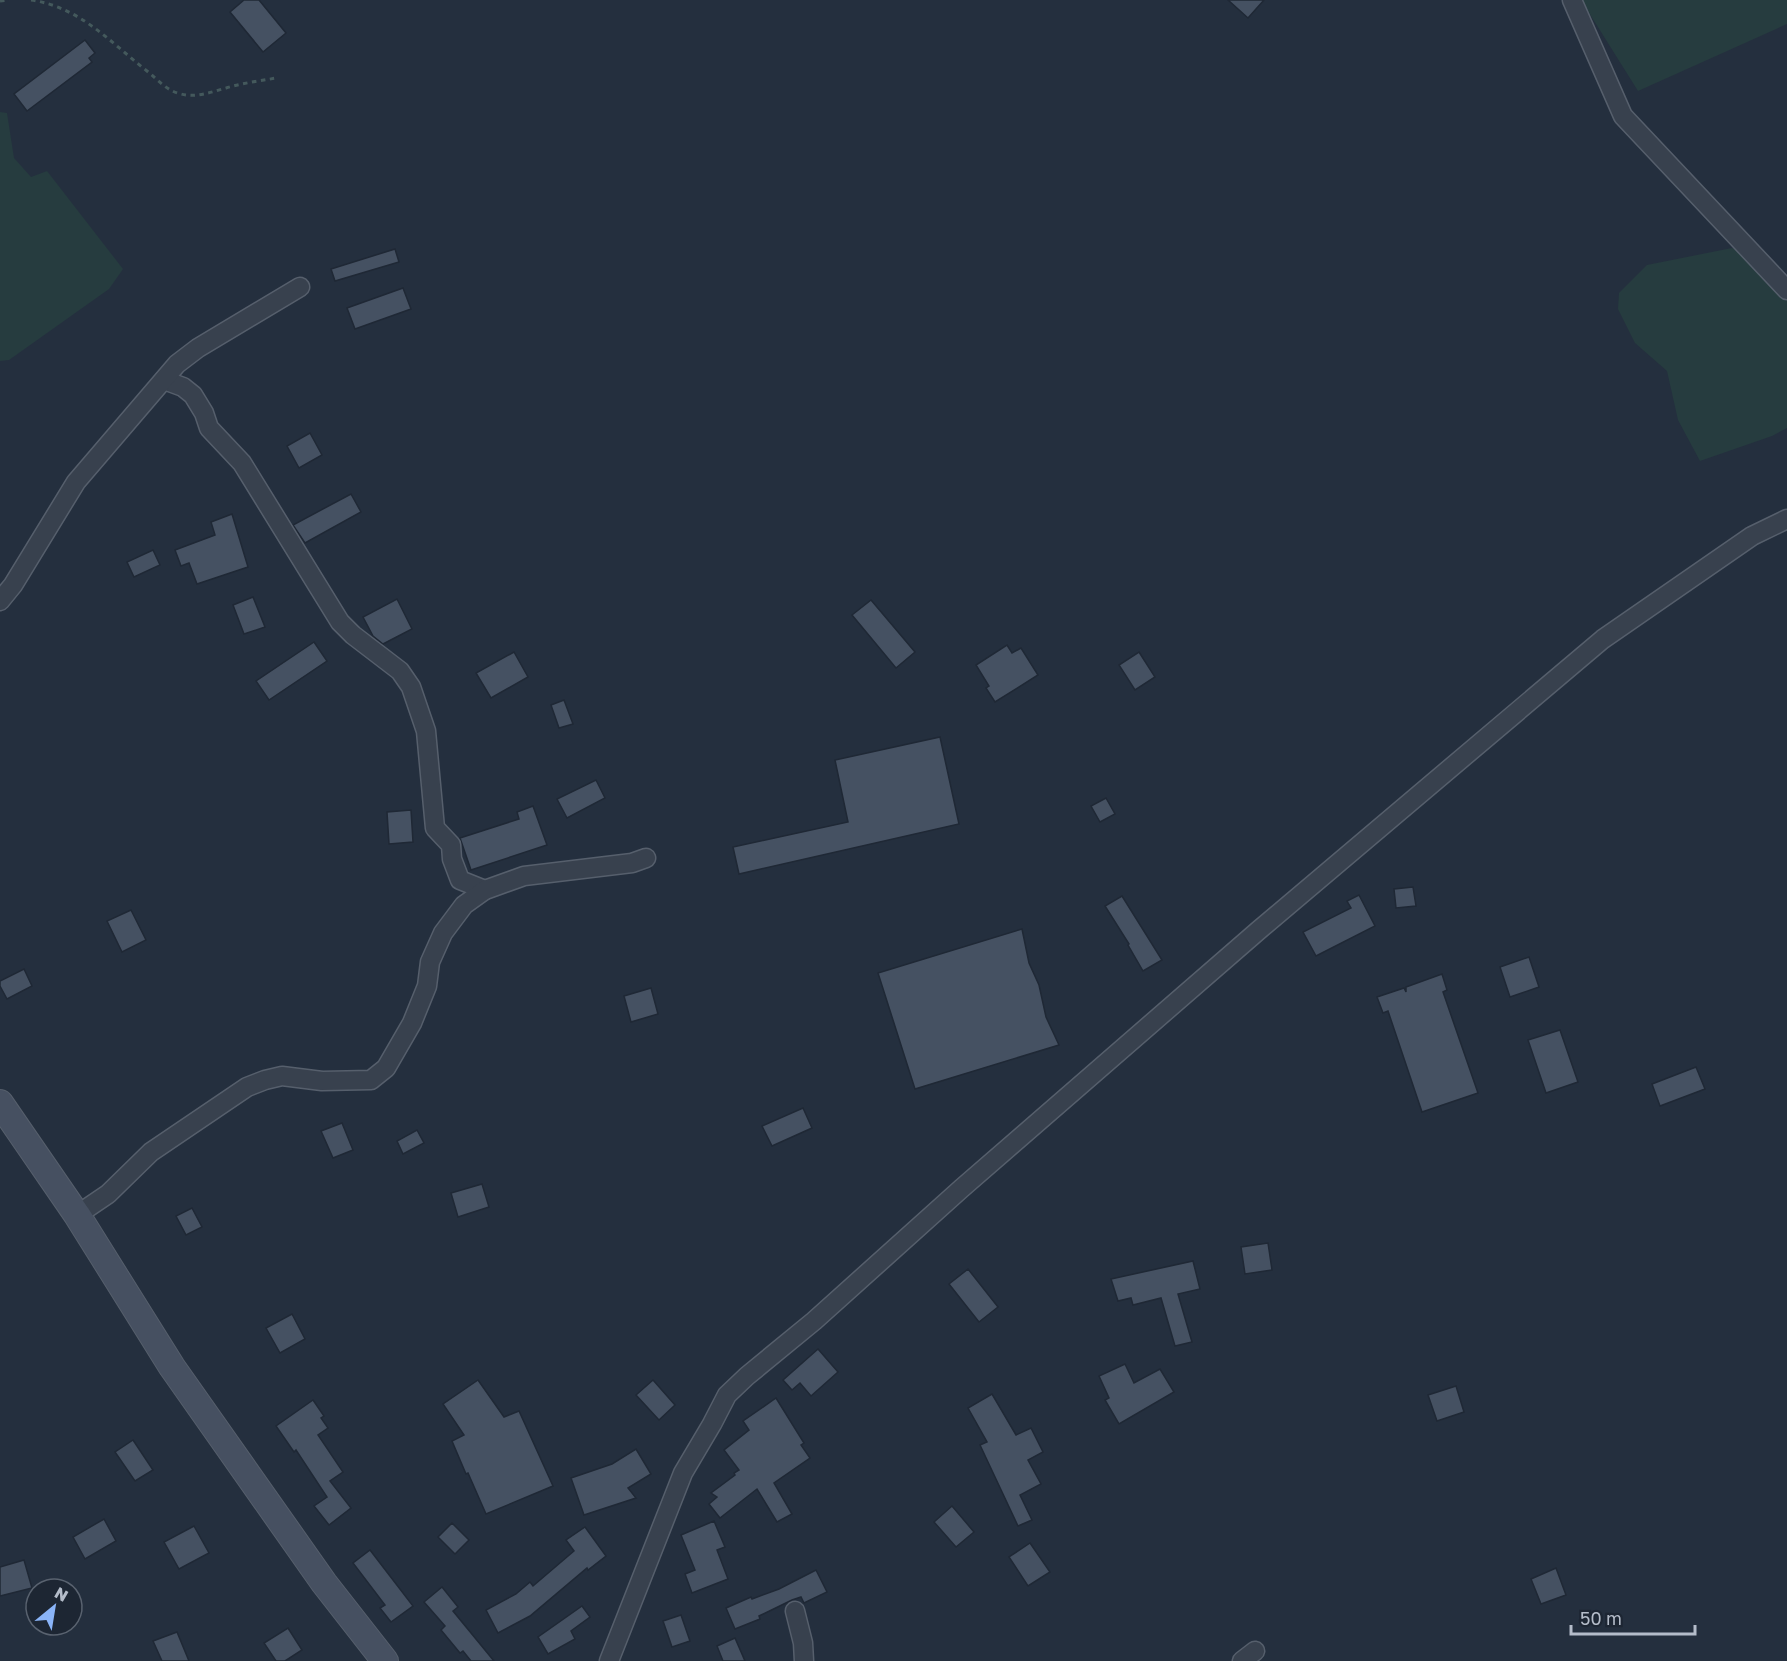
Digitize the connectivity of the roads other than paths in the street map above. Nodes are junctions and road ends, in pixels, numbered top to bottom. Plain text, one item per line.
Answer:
1 (1572, 0) edge
2 (300, 287) dead end
3 (1787, 290) edge
4 (164, 380) junction
5 (1787, 519) edge
6 (0, 601) edge
7 (646, 858) dead end
8 (485, 890) junction
9 (0, 1103) edge
10 (77, 1215) junction
11 (795, 1611) dead end
12 (385, 1661) edge
13 (609, 1661) edge
14 (804, 1661) edge

1 - 3 street
2 - 4 street
4 - 6 street
4 - 8 street
5 - 13 street
7 - 8 street
8 - 10 street
9 - 10 main road
10 - 12 main road
11 - 14 street

